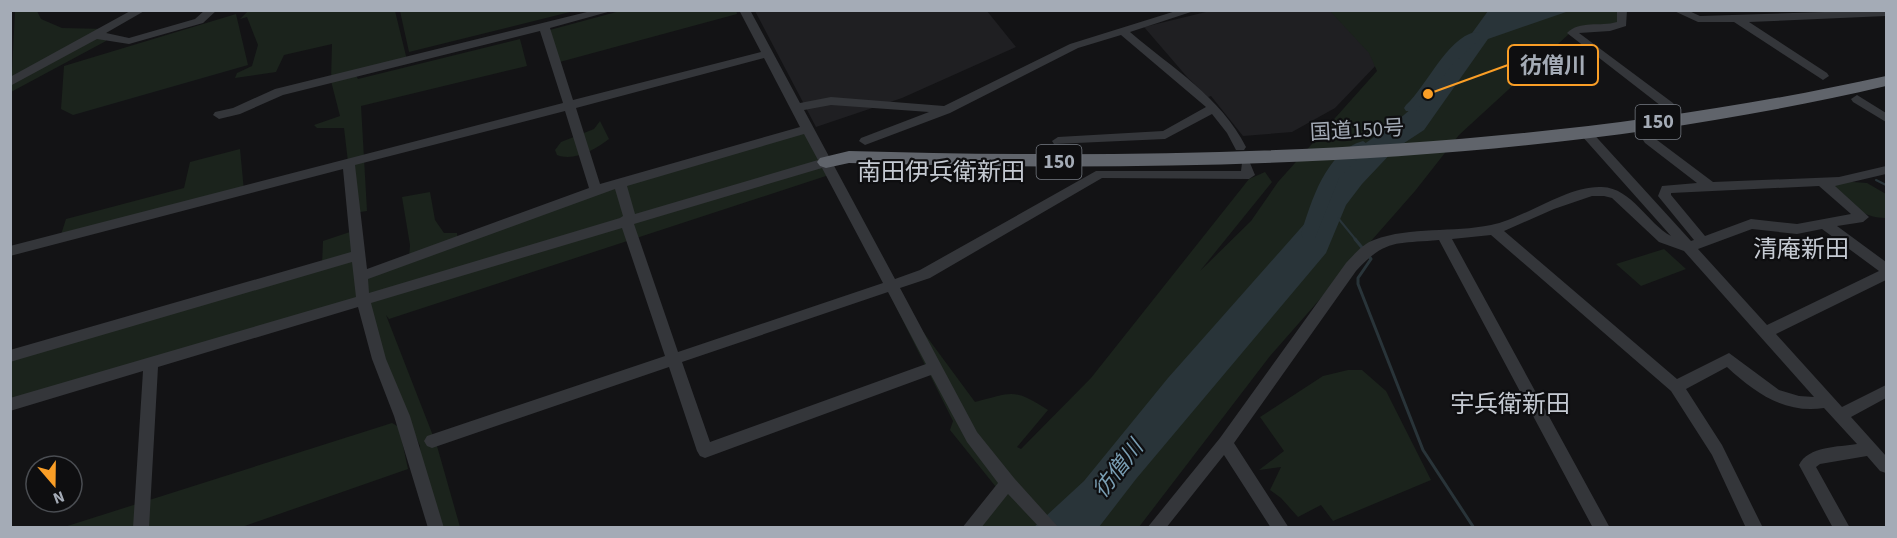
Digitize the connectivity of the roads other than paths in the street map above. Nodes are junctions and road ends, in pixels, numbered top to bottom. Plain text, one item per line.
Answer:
1 (141, 10) edge
2 (212, 10) edge
3 (610, 10) edge
4 (744, 10) edge
5 (1192, 10) edge
6 (1622, 10) edge
7 (1677, 10) edge
8 (1723, 10) edge
9 (1887, 13) edge
10 (1735, 18) junction
11 (544, 26) junction
12 (1121, 30) junction
13 (96, 35) junction
14 (767, 54) junction
15 (1823, 76) dead end
16 (1887, 81) edge
17 (10, 82) edge
18 (1857, 99) dead end
19 (569, 106) junction
20 (1669, 106) dead end
21 (796, 108) junction
22 (1213, 108) junction
23 (946, 110) junction
24 (219, 115) dead end
25 (1887, 118) edge
26 (807, 129) junction
27 (1585, 132) junction
28 (1649, 140) dead end
29 (865, 141) dead end
30 (1058, 141) dead end
31 (1240, 147) dead end
32 (826, 162) junction
33 (349, 164) junction
34 (1246, 166) dead end
35 (1887, 170) edge
36 (1822, 182) junction
37 (620, 183) junction
38 (1709, 186) junction
39 (596, 190) junction
40 (628, 219) junction
41 (1826, 225) junction
42 (1494, 230) junction
43 (1444, 236) junction
44 (1703, 242) junction
45 (1688, 247) junction
46 (10, 251) edge
47 (358, 255) junction
48 (1887, 269) edge
49 (1887, 274) edge
50 (360, 276) junction
51 (892, 286) junction
52 (363, 300) junction
53 (1766, 332) junction
54 (10, 356) edge
55 (674, 359) junction
56 (151, 364) junction
57 (935, 367) junction
58 (1676, 387) junction
59 (1887, 391) edge
60 (1828, 401) junction
61 (10, 405) edge
62 (1840, 415) junction
63 (432, 441) dead end
64 (1225, 443) junction
65 (1870, 449) junction
66 (1887, 466) edge
67 (1008, 483) junction
68 (141, 528) edge
69 (436, 528) edge
70 (970, 528) edge
71 (1051, 528) edge
72 (1155, 528) edge
73 (1281, 528) edge
74 (1602, 528) edge
75 (1755, 528) edge
76 (1842, 528) edge

1 - 13 street
2 - 13 street
3 - 11 street
4 - 14 street
5 - 12 street
6 - 20 street
7 - 10 street
8 - 10 street
9 - 10 street
10 - 15 street
11 - 19 street
11 - 24 street
12 - 22 street
12 - 23 street
13 - 17 street
14 - 19 street
14 - 21 street
16 - 27 highway, 国道150号 / 150
18 - 25 street
19 - 33 street
19 - 39 street
21 - 23 street
21 - 26 street
22 - 30 street
22 - 31 street
23 - 29 street
26 - 32 street
26 - 37 street
27 - 32 highway, 国道150号 / 150
27 - 45 street
28 - 38 street
32 - 40 street
32 - 51 street
33 - 46 street
33 - 47 street
34 - 51 street
35 - 36 street
36 - 38 street
36 - 41 street
37 - 39 street
37 - 40 street
38 - 44 street
39 - 50 street
40 - 52 street
40 - 55 street
41 - 44 street
41 - 48 street
42 - 43 street
42 - 45 street
42 - 58 street
43 - 64 street
43 - 74 street
44 - 45 street
45 - 53 street
47 - 50 street
47 - 54 street
49 - 53 street
50 - 52 street
51 - 55 street
51 - 57 street
52 - 56 street
52 - 69 street
53 - 60 street
55 - 57 street
55 - 63 street
56 - 61 street
56 - 68 street
57 - 67 street
58 - 60 street
58 - 75 street
59 - 62 street
60 - 62 street
62 - 65 street
64 - 72 street
64 - 73 street
65 - 66 street
65 - 76 street
67 - 70 street
67 - 71 street

